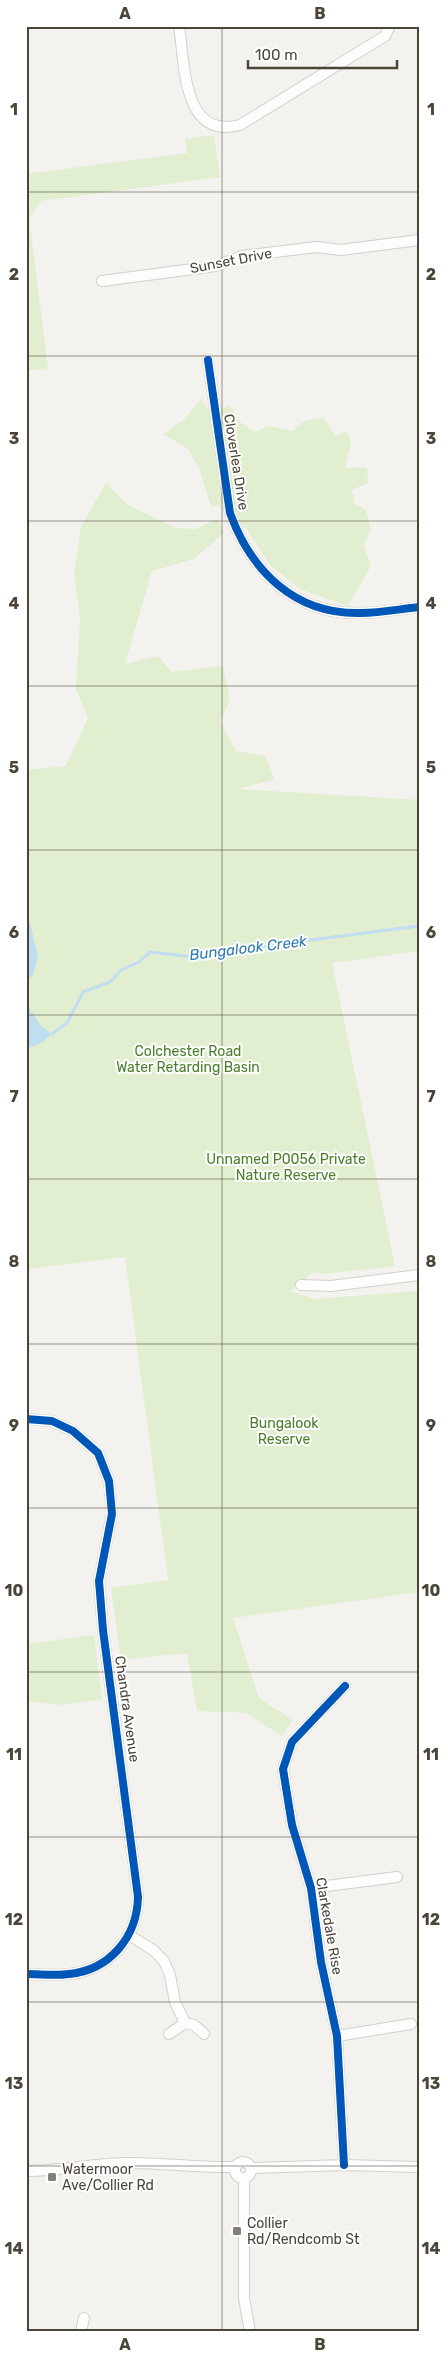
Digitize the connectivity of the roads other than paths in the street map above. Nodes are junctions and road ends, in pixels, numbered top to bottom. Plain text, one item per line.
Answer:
1 (180, 26) edge
2 (390, 26) edge
3 (419, 240) edge
4 (102, 281) dead end
5 (208, 360) dead end
6 (419, 607) edge
7 (419, 1276) edge
8 (301, 1285) dead end
9 (26, 1419) edge
10 (345, 1686) dead end
11 (397, 1878) dead end
12 (311, 1888) junction
13 (129, 1936) junction
14 (26, 1974) edge
15 (185, 2023) junction
16 (411, 2024) dead end
17 (169, 2034) dead end
18 (204, 2034) dead end
19 (337, 2036) junction
20 (344, 2165) junction
21 (234, 2167) junction
22 (419, 2167) edge
23 (251, 2168) junction
24 (26, 2171) edge
25 (244, 2178) junction
26 (84, 2318) dead end
27 (81, 2332) edge
28 (250, 2332) edge

1 - 2 street
3 - 4 street, Sunset Drive
5 - 6 street, Cloverlea Drive
7 - 8 street
9 - 13 street, Chandra Avenue
10 - 12 street, Clarkedale Rise
11 - 12 street
12 - 19 street, Clarkedale Rise
13 - 14 street, Chandra Avenue
13 - 15 street
15 - 17 street
15 - 18 street
16 - 19 street
19 - 20 street, Clarkedale Rise
20 - 22 street
20 - 23 street
21 - 23 street
21 - 24 street
21 - 25 street
23 - 25 street
25 - 28 street
26 - 27 street

